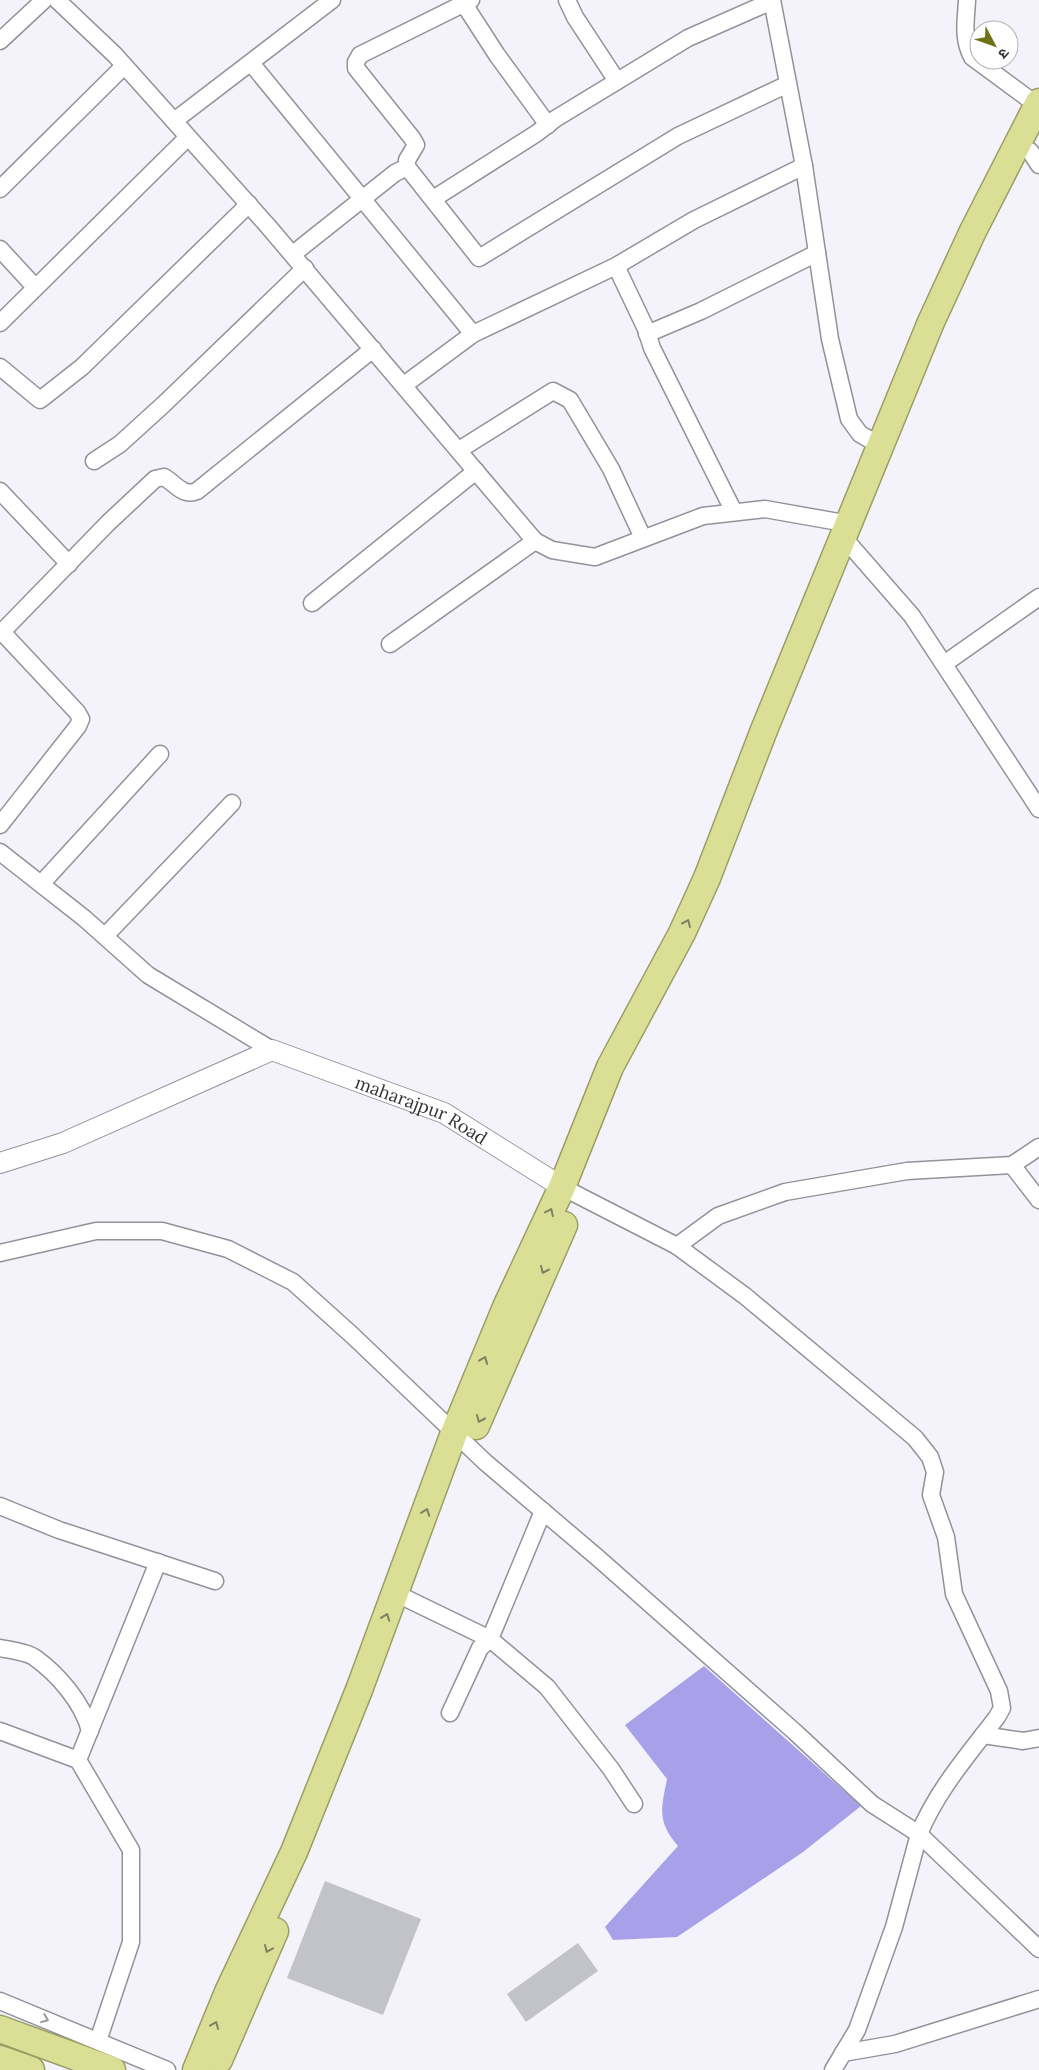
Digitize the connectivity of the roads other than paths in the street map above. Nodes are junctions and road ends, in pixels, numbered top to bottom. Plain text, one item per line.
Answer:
1 (44, 0) edge
2 (57, 0) edge
3 (332, 0) edge
4 (567, 0) edge
5 (772, 0) edge
6 (967, 0) edge
7 (468, 2) edge
8 (0, 41) edge
9 (250, 63) junction
10 (124, 66) junction
11 (616, 81) junction
12 (788, 84) junction
13 (1038, 104) edge
14 (174, 121) junction
15 (548, 125) junction
16 (188, 137) junction
17 (1036, 151) edge
18 (804, 166) junction
19 (407, 167) junction
20 (0, 189) edge
21 (362, 199) junction
22 (433, 199) junction
23 (248, 204) junction
24 (0, 249) edge
25 (817, 252) junction
26 (293, 254) junction
27 (616, 266) junction
28 (305, 268) junction
29 (35, 287) junction
30 (0, 323) edge
31 (473, 334) junction
32 (648, 334) junction
33 (373, 349) junction
34 (0, 367) edge
35 (404, 385) junction
36 (882, 446) junction
37 (459, 450) junction
38 (94, 461) dead end
39 (476, 471) junction
40 (0, 491) edge
41 (734, 512) junction
42 (643, 538) junction
43 (850, 538) junction
44 (535, 541) junction
45 (68, 564) junction
46 (1039, 597) edge
47 (312, 603) dead end
48 (1, 633) edge
49 (390, 644) dead end
50 (944, 664) junction
51 (160, 754) dead end
52 (232, 803) dead end
53 (1039, 809) edge
54 (0, 824) edge
55 (0, 852) edge
56 (40, 884) junction
57 (105, 936) junction
58 (272, 1050) junction
59 (1039, 1147) edge
60 (0, 1163) edge
61 (1012, 1165) junction
62 (570, 1190) junction
63 (1039, 1200) edge
64 (677, 1246) junction
65 (0, 1253) edge
66 (461, 1440) junction
67 (0, 1506) edge
68 (543, 1511) junction
69 (158, 1562) junction
70 (215, 1581) dead end
71 (403, 1596) junction
72 (490, 1639) junction
73 (0, 1648) edge
74 (450, 1712) dead end
75 (0, 1731) edge
76 (90, 1731) junction
77 (983, 1735) junction
78 (1039, 1738) edge
79 (78, 1760) junction
80 (634, 1804) dead end
81 (922, 1827) junction
82 (1039, 1949) edge
83 (1039, 1999) edge
84 (0, 2002) edge
85 (0, 2029) edge
86 (857, 2030) junction
87 (98, 2041) junction
88 (872, 2048) junction
89 (844, 2052) junction
90 (0, 2058) edge
91 (31, 2070) edge
92 (112, 2070) edge
93 (168, 2070) edge
94 (196, 2070) edge
95 (214, 2070) edge
96 (833, 2070) edge

1 - 8 street
2 - 10 street
3 - 9 street
4 - 11 street
5 - 11 street
5 - 12 street
6 - 13 street
7 - 15 street
7 - 19 street
9 - 14 street
9 - 21 street
10 - 14 street
10 - 20 street
11 - 15 street
12 - 18 street
12 - 22 street
13 - 36 highway
14 - 16 street
15 - 22 street
16 - 23 street
16 - 29 street
17 - 43 highway
18 - 25 street
18 - 27 street
19 - 21 street
19 - 22 street
21 - 26 street
21 - 31 street
23 - 26 street
23 - 34 street
24 - 29 street
25 - 32 street
25 - 36 street
26 - 28 street
27 - 31 street
27 - 32 street
28 - 33 street
28 - 38 street
29 - 30 street
31 - 35 street
32 - 41 street
33 - 35 street
33 - 45 street
35 - 37 street
36 - 43 highway
37 - 39 street
37 - 42 street
39 - 44 street
39 - 47 street
40 - 45 street
41 - 42 street
41 - 43 street
42 - 44 street
43 - 50 street
43 - 62 highway
44 - 49 street
45 - 48 street
46 - 50 street
48 - 54 street
50 - 53 street
51 - 56 street
52 - 57 street
55 - 56 street
56 - 57 street
57 - 58 street
58 - 60 street
58 - 62 street, maharajpur Road
59 - 61 street
61 - 63 street
61 - 64 street
62 - 64 street
62 - 66 highway
64 - 77 street
65 - 66 street
66 - 68 street
66 - 71 highway
67 - 69 street
68 - 72 street
68 - 81 street
69 - 70 street
69 - 76 street
71 - 72 street
94 -> 71 highway
71 -> 95 highway
72 - 74 street
72 - 80 street
73 - 76 street
75 - 79 street
76 - 79 street
77 - 78 street
77 - 81 street
79 - 87 street
81 - 82 street
81 - 86 street
83 - 88 street
84 -> 87 street
85 - 92 highway
86 - 88 street
86 - 89 street
87 - 93 street
88 - 89 street
89 - 96 street
90 - 91 highway

